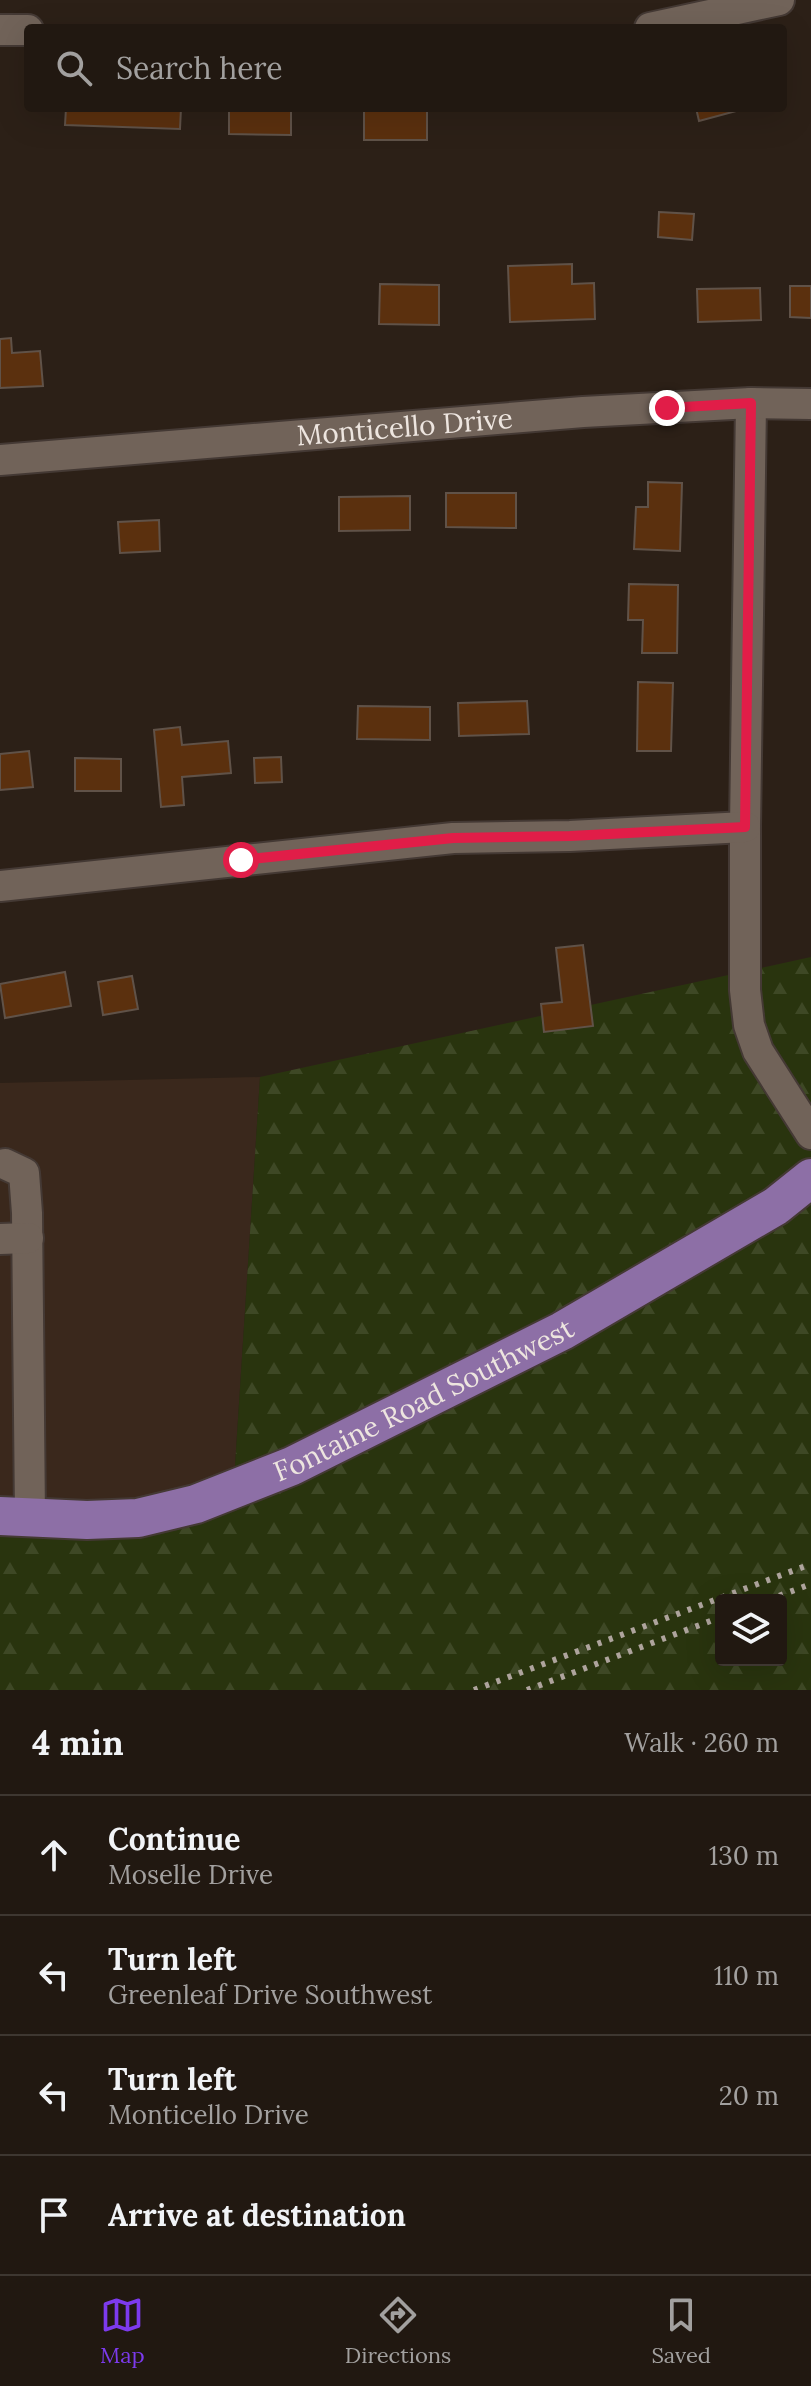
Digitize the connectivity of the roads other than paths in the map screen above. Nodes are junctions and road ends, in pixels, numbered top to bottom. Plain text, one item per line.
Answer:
1 (779, 0) edge
2 (668, 24) edge
3 (0, 30) edge
4 (24, 30) edge
5 (751, 403) junction
6 (811, 404) edge
7 (0, 460) edge
8 (745, 827) junction
9 (0, 886) edge
10 (811, 1134) edge
11 (5, 1164) dead end
12 (811, 1178) edge
13 (14, 1232) edge
14 (15, 1516) edge

1 - 2 street
3 - 4 street
5 - 6 street, Monticello Drive
5 - 7 street, Monticello Drive
5 - 8 street
8 - 9 street
8 - 10 street
11 - 13 street
12 - 14 main road, Fontaine Road Southwest
13 - 14 street

